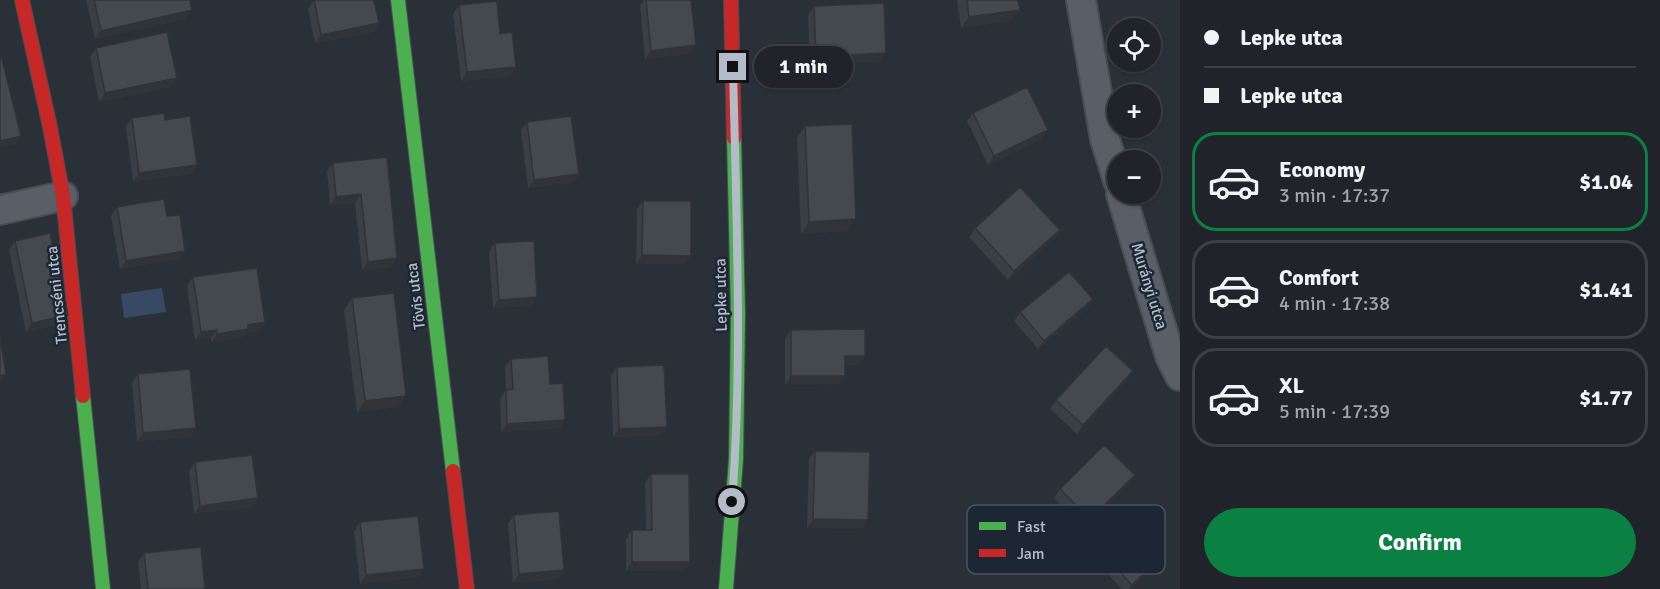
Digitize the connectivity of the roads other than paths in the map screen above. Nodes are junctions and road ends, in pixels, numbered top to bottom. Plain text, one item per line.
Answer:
1 (22, 0) edge
2 (398, 0) edge
3 (731, 0) edge
4 (1082, 0) edge
5 (1108, 150) edge
6 (63, 196) junction
7 (1124, 204) edge
8 (0, 210) edge
9 (1180, 376) edge
10 (104, 589) edge
11 (467, 589) edge
12 (726, 589) edge

1 - 6 street, Trencséni utca
2 - 11 street, Tövis utca
3 - 12 street, Lepke utca
4 - 5 street
6 - 8 street
6 - 10 street, Trencséni utca
7 - 9 street, Murányi utca

